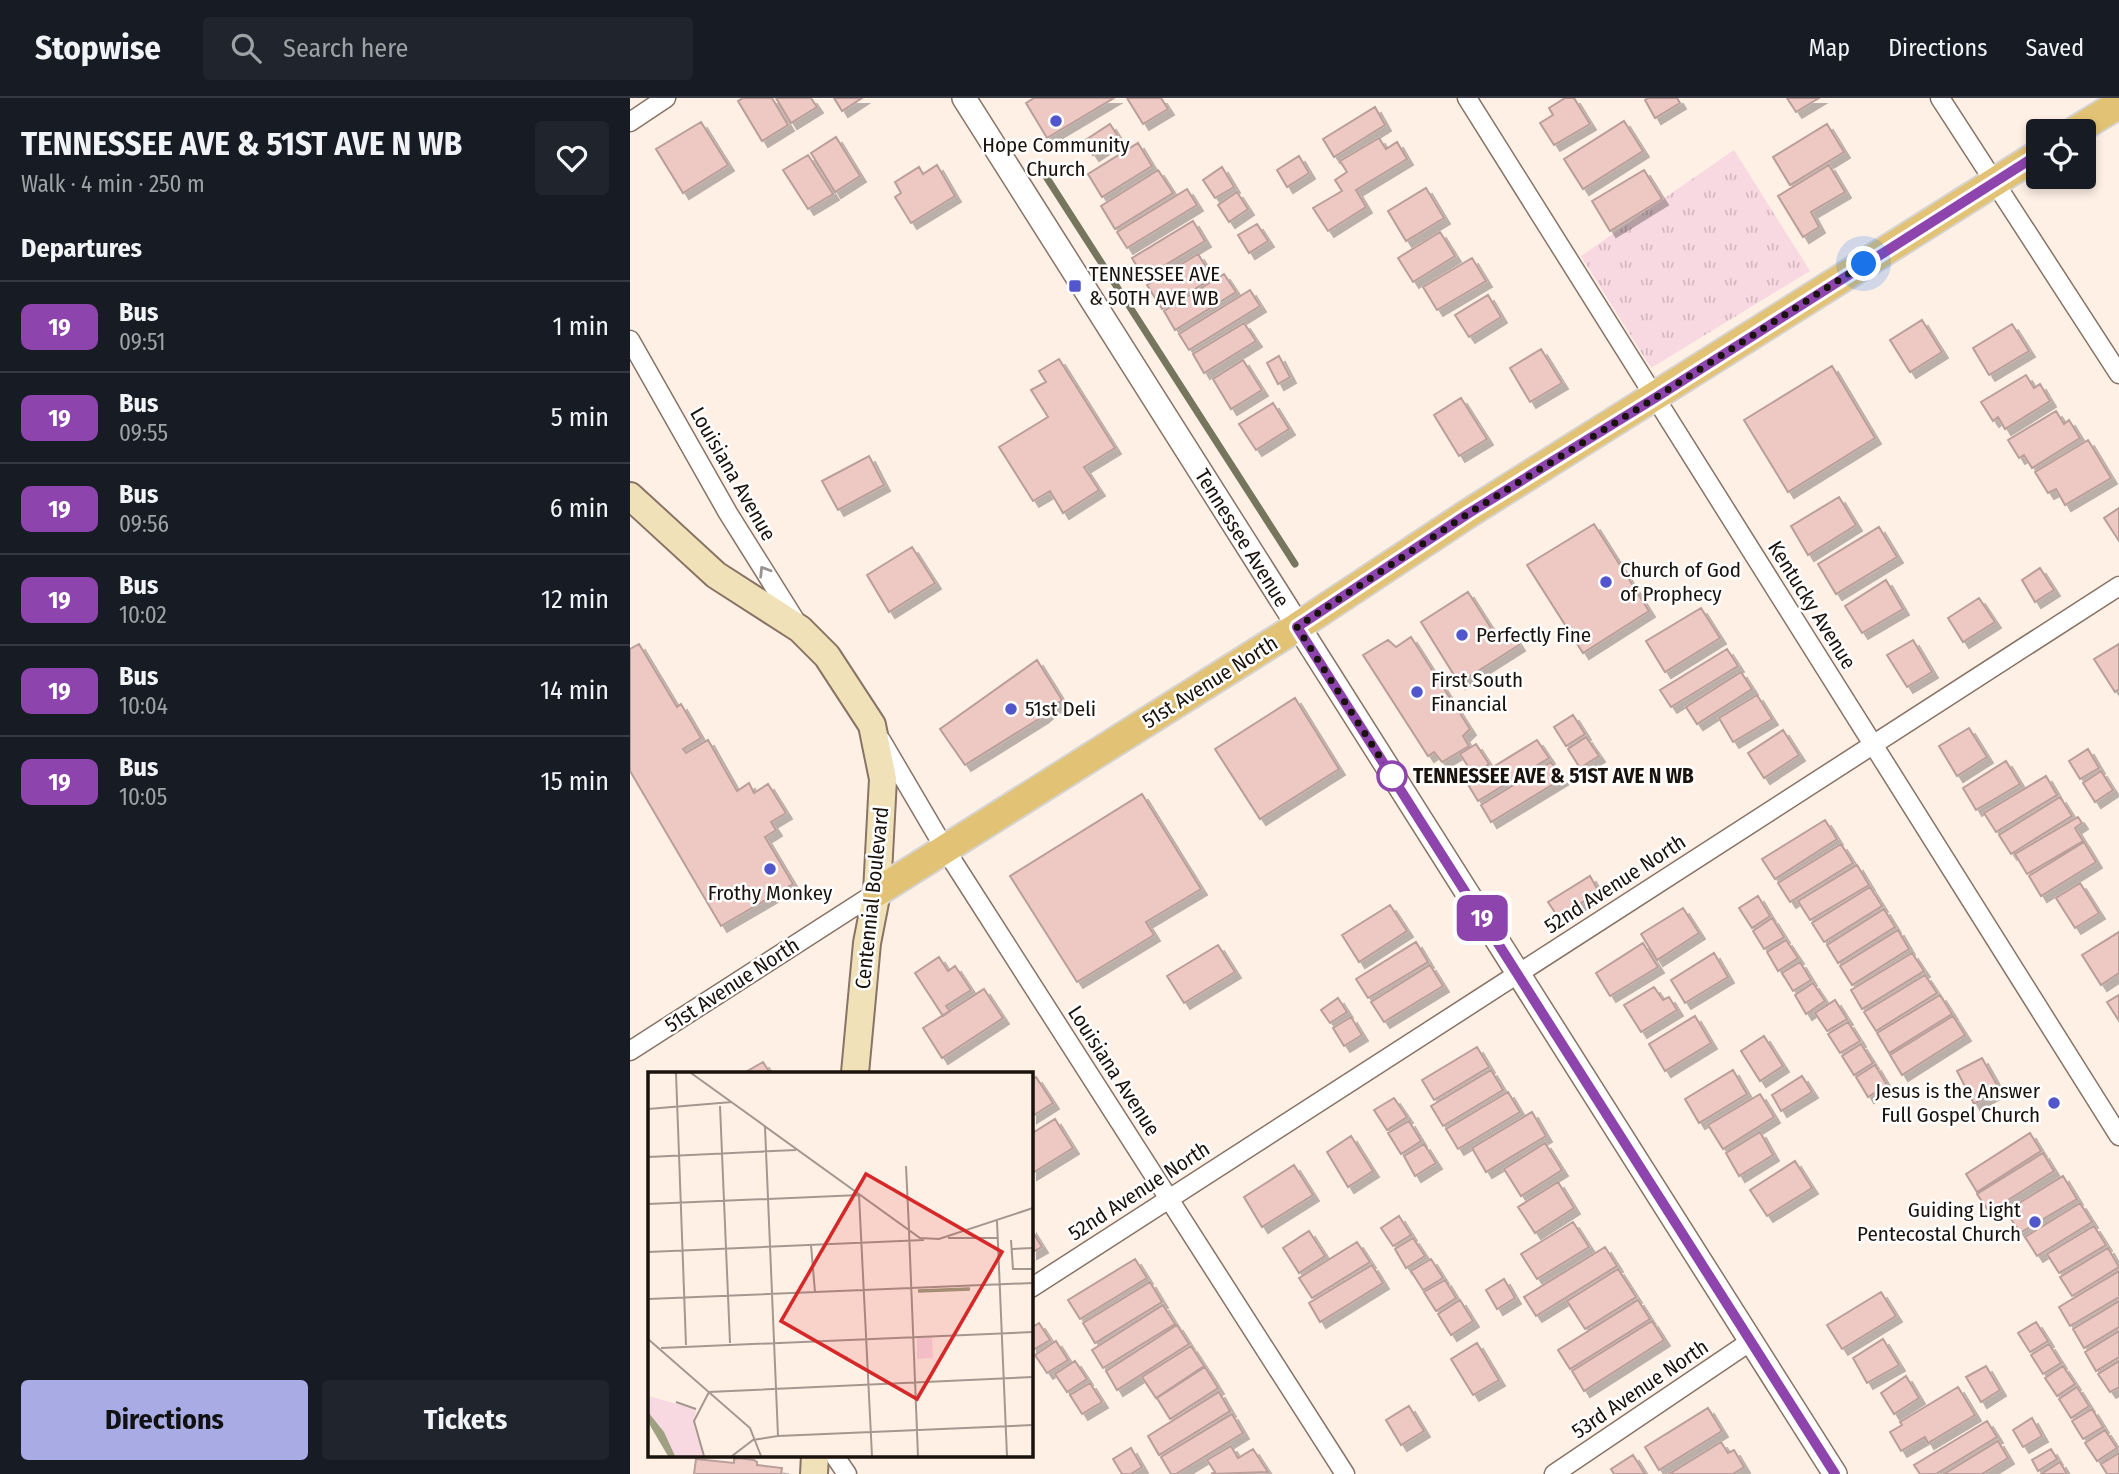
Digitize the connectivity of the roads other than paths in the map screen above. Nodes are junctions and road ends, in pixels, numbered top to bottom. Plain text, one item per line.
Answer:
1 (666, 98) edge
2 (964, 98) edge
3 (1467, 98) edge
4 (1940, 98) edge
5 (2119, 104) edge
6 (2095, 119) edge
7 (630, 122) edge
8 (2026, 162) edge
9 (1993, 183) junction
10 (630, 340) edge
11 (2119, 374) edge
12 (1655, 398) junction
13 (630, 496) edge
14 (2119, 586) edge
15 (1297, 627) junction
16 (800, 629) junction
17 (872, 725) junction
18 (1873, 744) junction
19 (945, 849) junction
20 (877, 892) junction
21 (1518, 974) junction
22 (630, 1051) edge
23 (855, 1072) edge
24 (2119, 1136) edge
25 (1170, 1199) junction
26 (1032, 1287) edge
27 (1751, 1341) junction
28 (816, 1456) edge
29 (835, 1456) edge
30 (814, 1474) edge
31 (847, 1474) edge
32 (1345, 1474) edge
33 (1555, 1474) edge
34 (1835, 1474) edge

1 - 7 street
2 - 15 street, Tennessee Avenue
3 - 12 street, Kentucky Avenue
4 - 9 street
5 - 6 main road
8 - 9 main road, 51st Avenue North
9 - 11 street
9 - 12 main road, 51st Avenue North
16 -> 10 street, Louisiana Avenue
12 - 15 main road, 51st Avenue North
12 - 18 street, Kentucky Avenue
13 - 16 main road, Centennial Boulevard
14 - 18 street, 52nd Avenue North
15 - 19 main road, 51st Avenue North
15 - 21 street, Tennessee Avenue
16 - 17 main road, Centennial Boulevard
17 - 19 street, Louisiana Avenue
17 - 20 main road, Centennial Boulevard
18 - 21 street, 52nd Avenue North
18 - 24 street, Kentucky Avenue
19 - 20 main road, 51st Avenue North
19 - 25 street, Louisiana Avenue
20 - 22 street, 51st Avenue North
20 - 23 main road, Centennial Boulevard
21 - 25 street, 52nd Avenue North
21 - 27 street, Tennessee Avenue
25 - 26 street, 52nd Avenue North
25 - 32 street, Louisiana Avenue
27 - 33 street, 53rd Avenue North
27 - 34 street, Tennessee Avenue
28 - 30 main road
29 - 31 street

